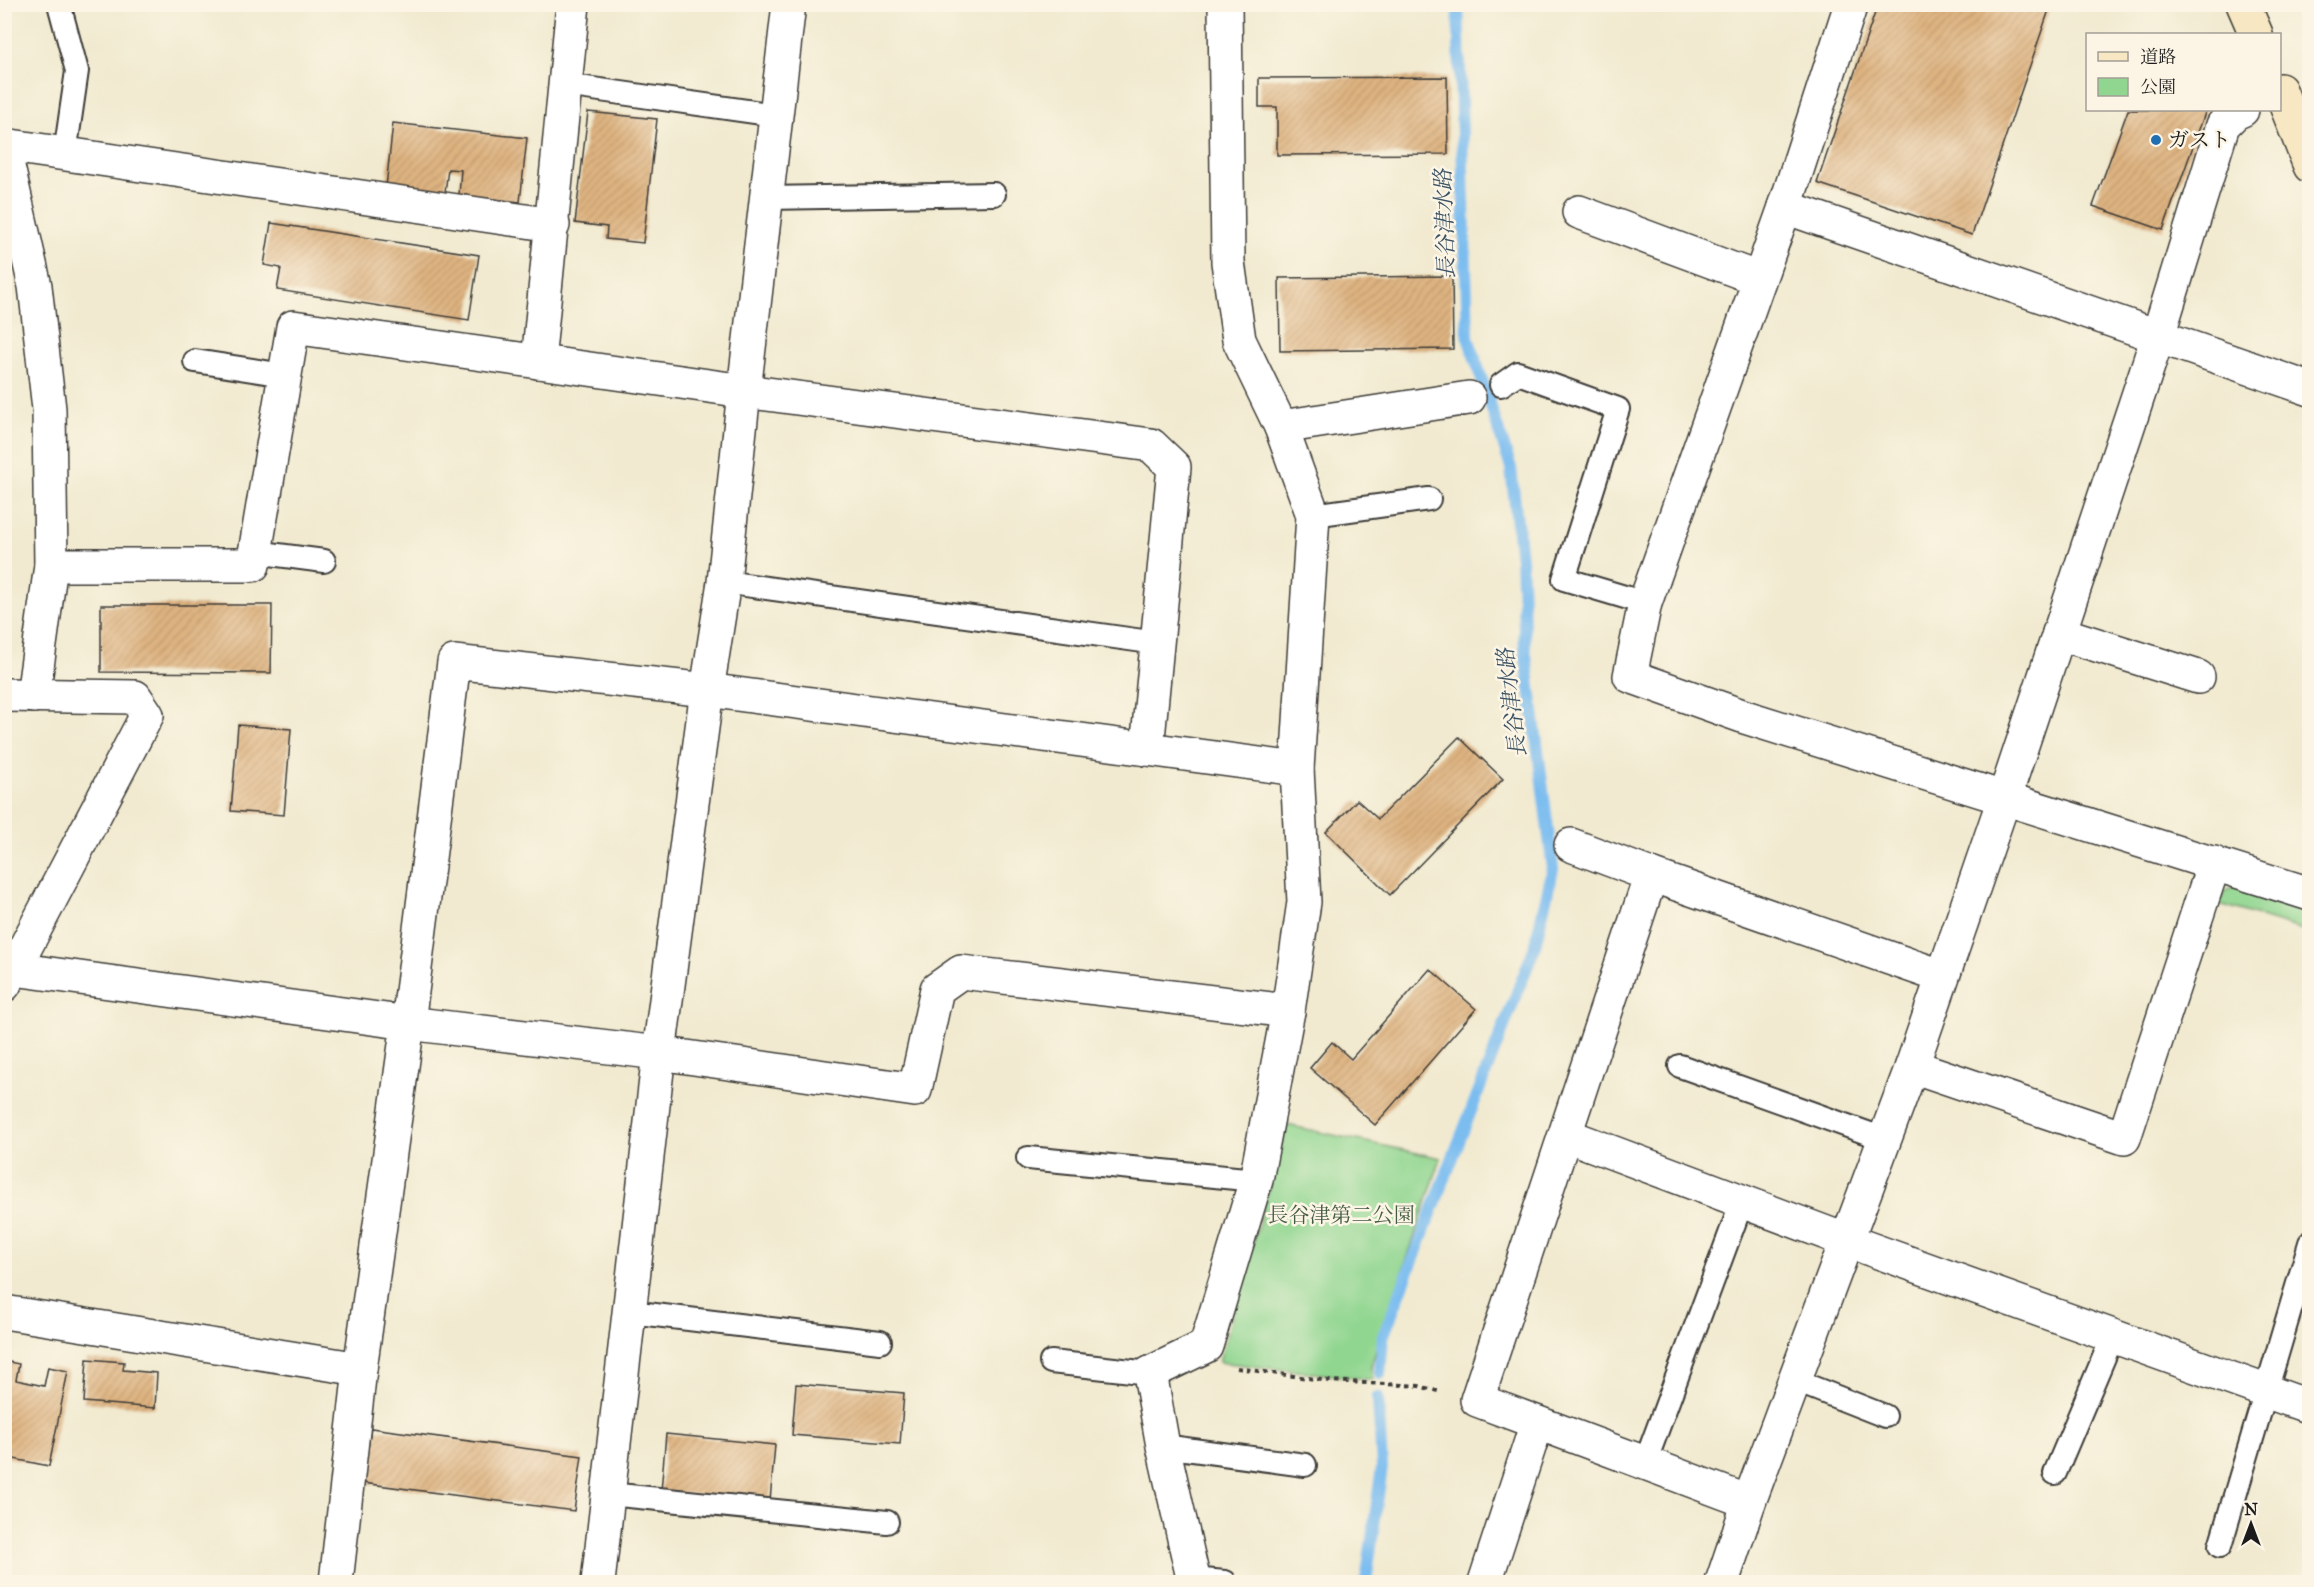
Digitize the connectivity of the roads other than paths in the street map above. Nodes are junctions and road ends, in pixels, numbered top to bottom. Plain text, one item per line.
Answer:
1 (59, 4) edge
2 (789, 4) edge
3 (1225, 4) edge
4 (1851, 4) edge
5 (2243, 4) edge
6 (567, 5) edge
7 (2256, 33) edge
8 (566, 85) junction
9 (2281, 94) edge
10 (2240, 111) edge
11 (776, 115) junction
12 (4, 147) edge
13 (65, 154) junction
14 (2310, 166) edge
15 (994, 194) dead end
16 (767, 198) junction
17 (1785, 207) junction
18 (1579, 212) dead end
19 (553, 225) junction
20 (1759, 279) junction
21 (2158, 336) junction
22 (195, 361) dead end
23 (538, 362) junction
24 (285, 375) junction
25 (1501, 385) dead end
26 (2310, 389) edge
27 (744, 391) junction
28 (1469, 398) dead end
29 (1281, 427) junction
30 (1429, 499) dead end
31 (1313, 515) junction
32 (255, 552) junction
33 (324, 561) dead end
34 (51, 565) junction
35 (724, 582) junction
36 (1645, 603) junction
37 (2059, 633) junction
38 (1156, 643) junction
39 (2198, 677) dead end
40 (707, 690) junction
41 (19, 696) edge
42 (1147, 749) junction
43 (1297, 769) junction
44 (2004, 799) junction
45 (1571, 845) dead end
46 (2214, 863) junction
47 (1651, 875) junction
48 (2310, 894) edge
49 (1941, 976) junction
50 (9, 977) edge
51 (1288, 1011) junction
52 (408, 1023) junction
53 (659, 1053) junction
54 (1680, 1066) dead end
55 (1912, 1066) junction
56 (1566, 1135) junction
57 (1884, 1139) junction
58 (1028, 1158) dead end
59 (1256, 1180) junction
60 (1742, 1202) junction
61 (1845, 1240) junction
62 (2310, 1243) edge
63 (4, 1312) edge
64 (630, 1312) junction
65 (2112, 1336) junction
66 (880, 1342) dead end
67 (1051, 1362) dead end
68 (360, 1369) junction
69 (1150, 1373) junction
70 (1796, 1381) junction
71 (2265, 1391) junction
72 (2310, 1407) edge
73 (1885, 1416) dead end
74 (1537, 1423) junction
75 (1163, 1446) junction
76 (1645, 1463) junction
77 (1305, 1465) dead end
78 (2055, 1473) dead end
79 (609, 1494) junction
80 (1749, 1503) junction
81 (887, 1522) dead end
82 (2220, 1546) dead end
83 (1194, 1581) edge
84 (336, 1582) edge
85 (598, 1582) edge
86 (1225, 1582) edge
87 (1485, 1582) edge
88 (1722, 1582) edge

1 - 13 lane
2 - 11 street
3 - 29 street
4 - 17 street
5 - 7 street
6 - 8 street
8 - 11 lane
8 - 19 street
9 - 14 street
10 - 21 street
11 - 16 street
12 - 13 street
12 - 34 street
13 - 19 street
15 - 16 lane
16 - 27 street
17 - 20 street
17 - 21 street
18 - 20 street
19 - 23 street
20 - 36 street
21 - 26 street
21 - 37 street
22 - 24 lane
23 - 24 street
23 - 27 street
24 - 32 street
25 - 36 lane
27 - 35 street
27 - 38 street
28 - 29 street
29 - 31 street
30 - 31 lane
31 - 43 street
32 - 33 lane
32 - 34 street
34 - 41 street
35 - 38 lane
35 - 40 street
36 - 44 street
37 - 39 street
37 - 44 street
38 - 42 street
40 - 42 street
40 - 52 street
40 - 53 street
41 - 50 street
42 - 43 street
43 - 51 street
44 - 46 street
44 - 49 street
45 - 47 street
46 - 48 street
46 - 55 street
47 - 49 street
47 - 56 street
49 - 55 street
50 - 52 street
51 - 53 street
51 - 59 street
52 - 53 street
52 - 68 street
53 - 64 street
54 - 57 lane
55 - 57 street
56 - 60 street
56 - 74 street
57 - 61 street
58 - 59 lane
59 - 69 street
60 - 61 street
60 - 76 lane
61 - 65 street
61 - 70 street
62 - 71 lane
63 - 68 street
64 - 66 lane
64 - 79 street
65 - 71 street
65 - 78 lane
67 - 69 lane
68 - 84 street
69 - 75 street
70 - 73 lane
70 - 80 street
71 - 72 street
71 - 82 lane
74 - 76 street
74 - 87 street
75 - 77 lane
75 - 83 street
76 - 80 street
79 - 81 lane
79 - 85 street
80 - 88 street
83 - 86 lane

